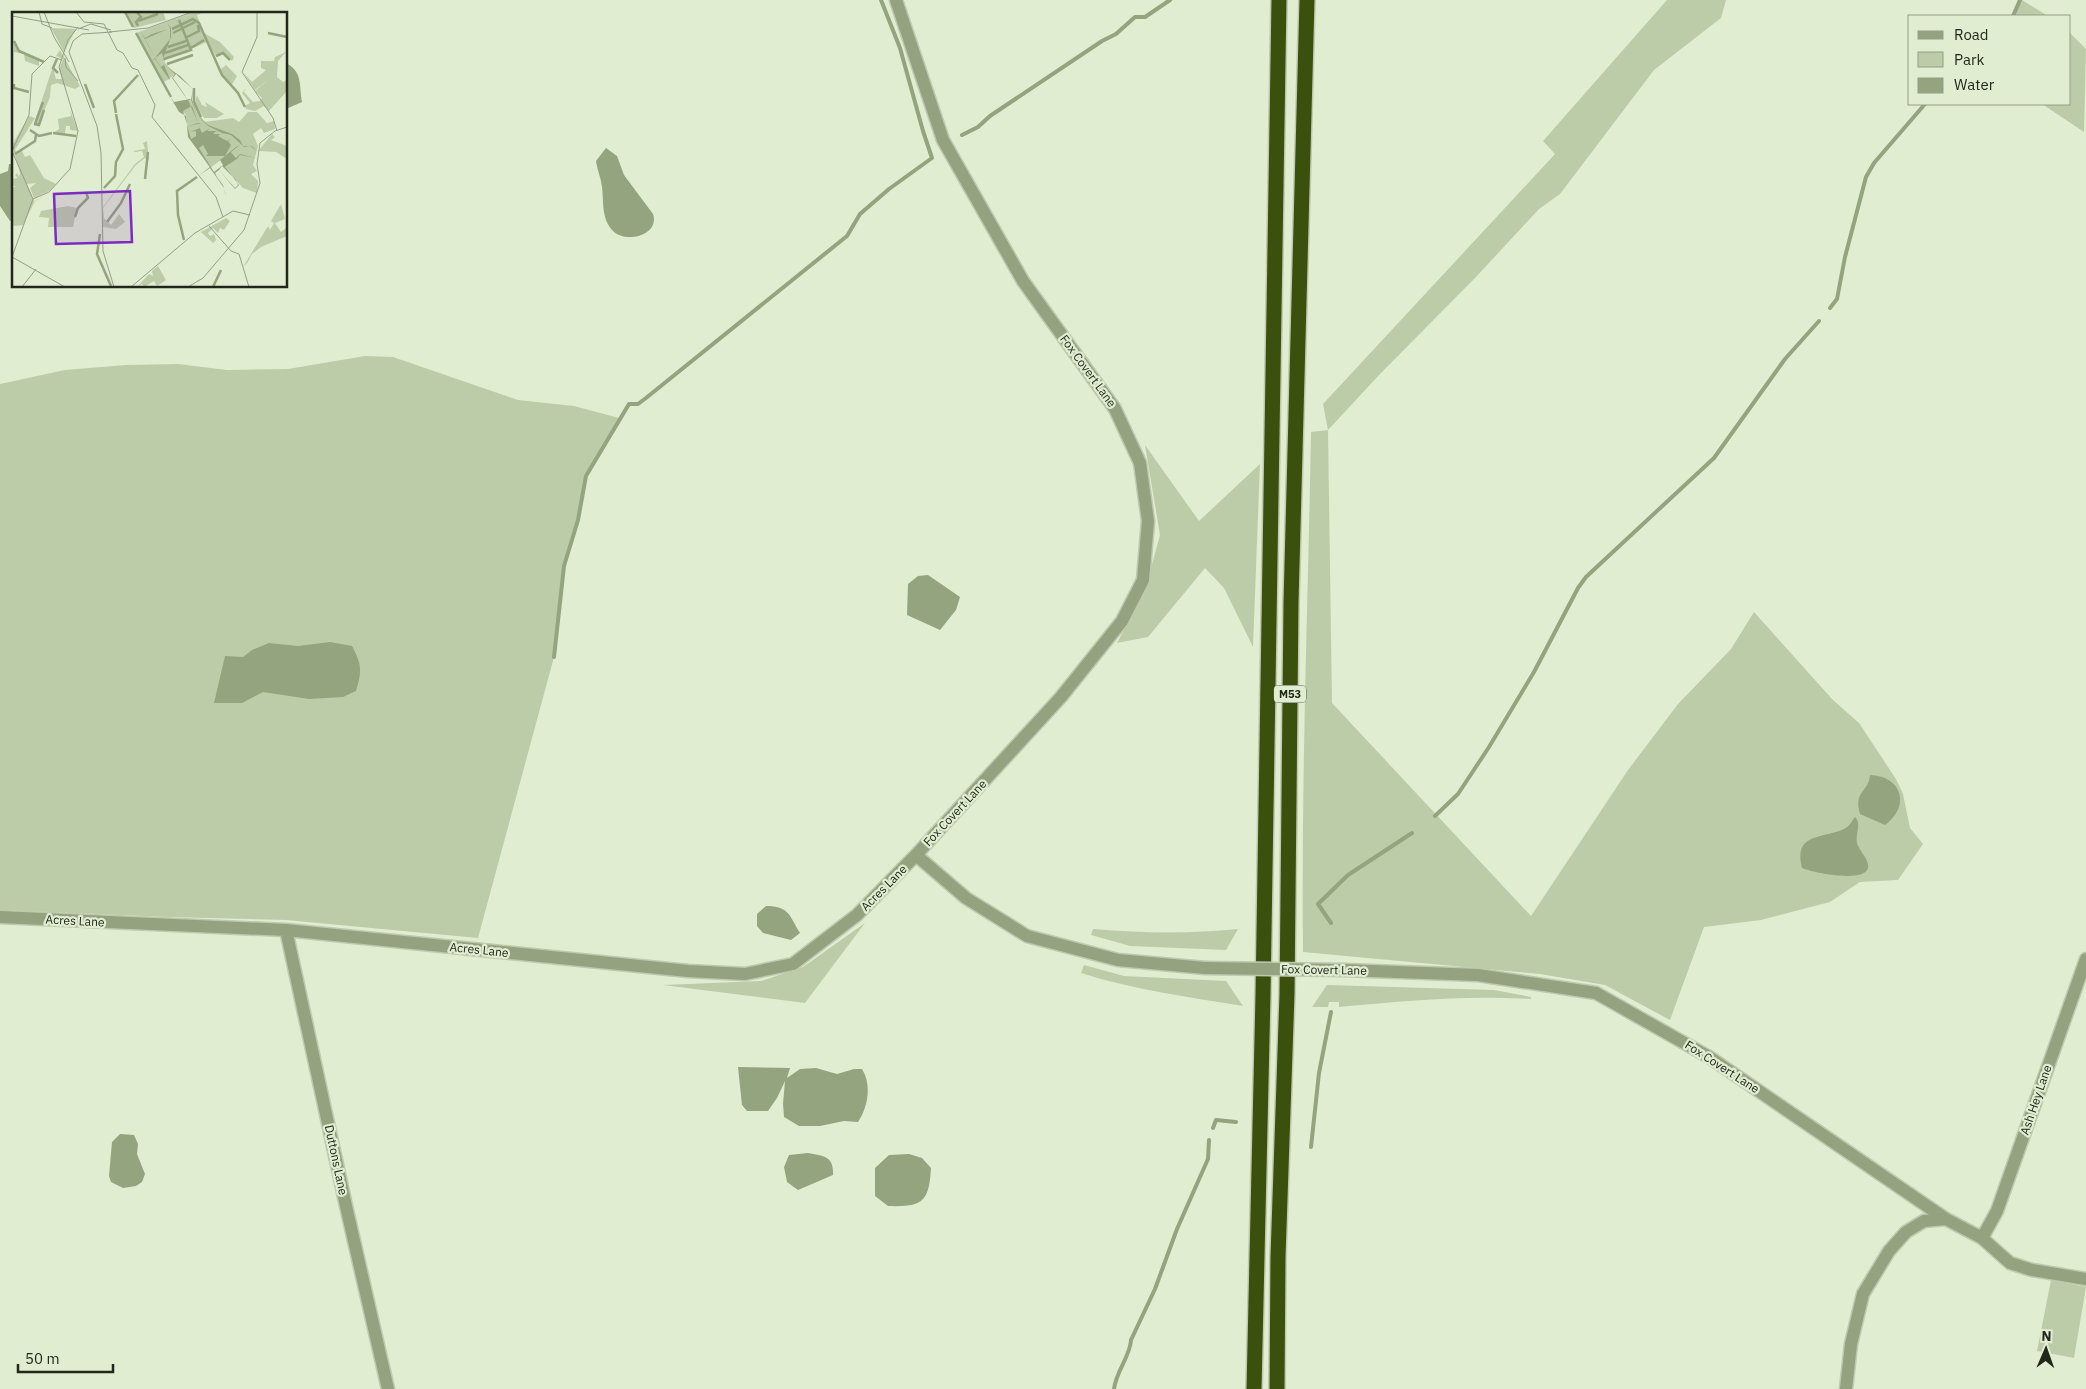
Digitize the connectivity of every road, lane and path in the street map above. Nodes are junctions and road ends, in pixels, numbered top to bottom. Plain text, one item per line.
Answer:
1 (896, 0) edge
2 (1279, 0) edge
3 (1306, 0) edge
4 (916, 856) junction
5 (0, 917) edge
6 (286, 930) junction
7 (2086, 959) edge
8 (1946, 1219) junction
9 (1982, 1238) junction
10 (2086, 1278) edge
11 (388, 1389) edge
12 (1254, 1389) edge
13 (1277, 1389) edge
14 (1846, 1389) edge

1 - 4 street, Fox Covert Lane
2 - 12 highway, M53
3 - 13 highway, M53
4 - 6 street, Acres Lane
4 - 8 street, Fox Covert Lane, bridge
5 - 6 street, Acres Lane
6 - 11 street, Duttons Lane
7 - 9 street, Ash Hey Lane
8 - 9 street, Fox Covert Lane
8 - 14 street
9 - 10 street, Fox Covert Lane

